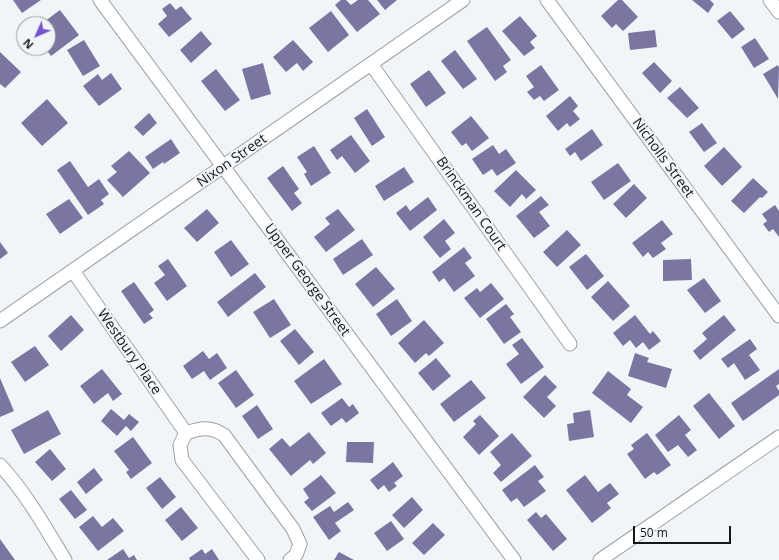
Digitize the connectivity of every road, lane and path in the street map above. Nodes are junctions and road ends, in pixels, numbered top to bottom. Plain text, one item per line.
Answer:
1 (100, 0) edge
2 (463, 0) edge
3 (547, 0) edge
4 (770, 0) edge
5 (779, 12) edge
6 (371, 64) junction
7 (224, 166) junction
8 (73, 271) junction
9 (779, 316) edge
10 (0, 321) edge
11 (570, 344) dead end
12 (186, 432) junction
13 (779, 437) edge
14 (0, 465) edge
15 (65, 560) edge
16 (258, 560) edge
17 (290, 560) edge
18 (514, 560) edge
19 (600, 560) edge

1 - 7 street, Upper George Street
2 - 6 street, Nixon Street
3 - 9 street, Nicholls Street
4 - 5 street
6 - 7 street, Nixon Street
6 - 11 street, Brinckman Court
7 - 8 street, Nixon Street
7 - 18 street, Upper George Street
8 - 10 street, Nixon Street
8 - 12 street, Westbury Place
12 - 16 street
12 - 17 street
13 - 19 street
14 - 15 street

